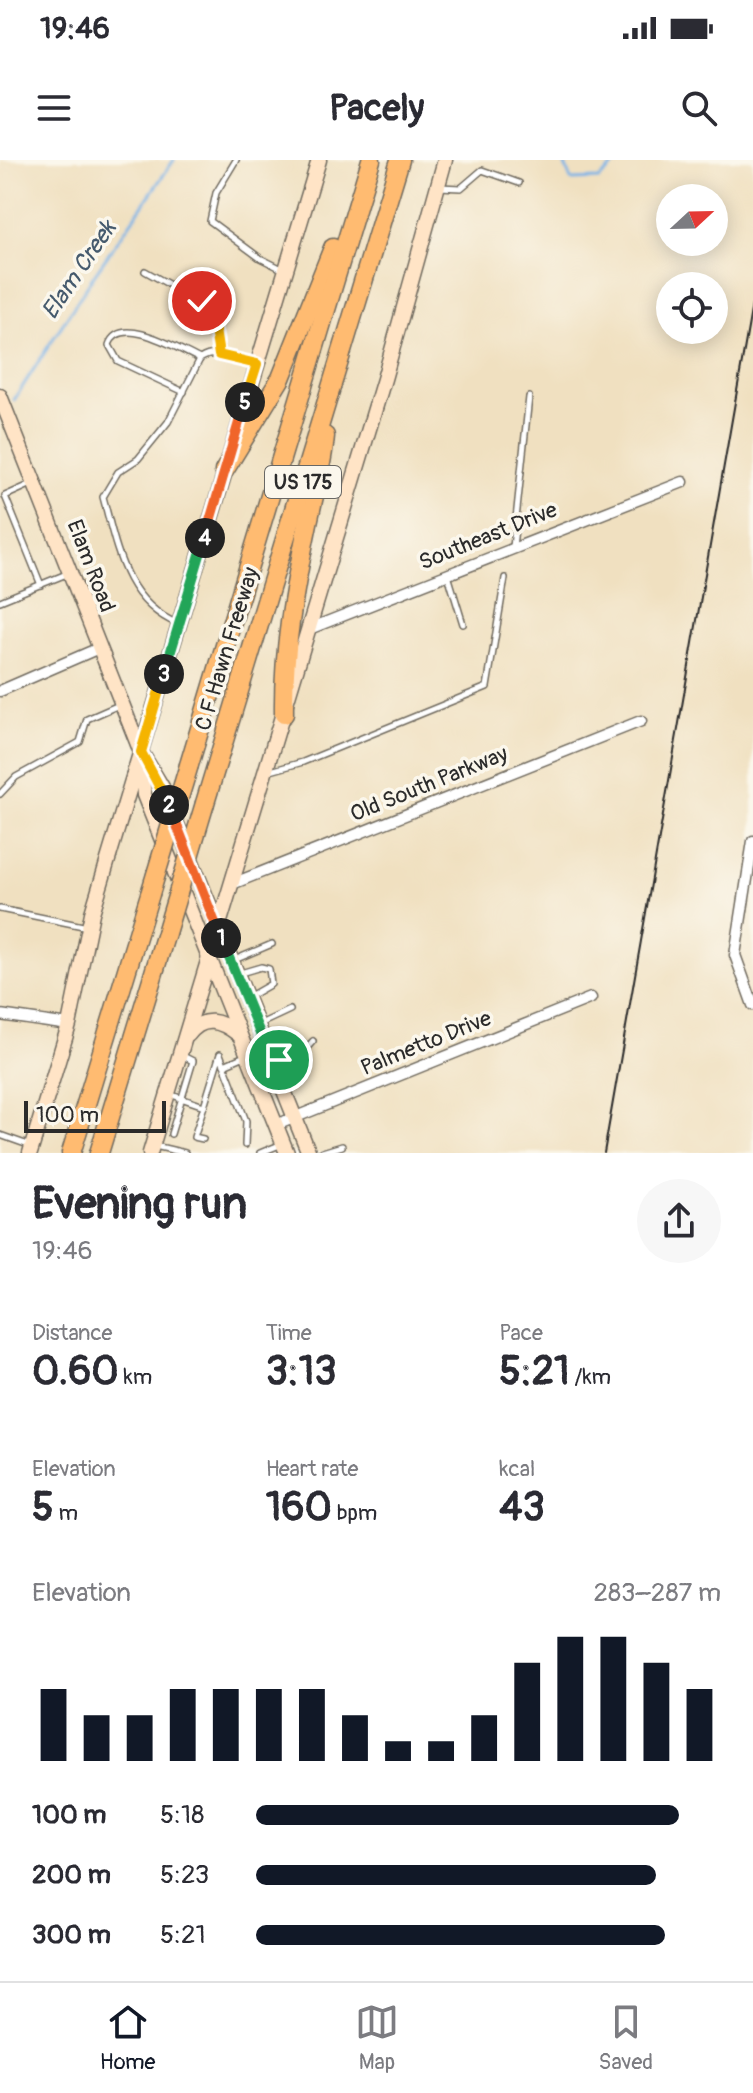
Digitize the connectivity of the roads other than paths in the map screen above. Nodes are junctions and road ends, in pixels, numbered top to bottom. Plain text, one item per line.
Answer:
1 (236, 160) edge
2 (319, 160) edge
3 (371, 160) edge
4 (400, 160) edge
5 (445, 160) edge
6 (519, 183) dead end
7 (438, 187) junction
8 (359, 199) junction
9 (285, 270) junction
10 (145, 271) dead end
11 (219, 355) junction
12 (200, 359) junction
13 (257, 364) junction
14 (184, 392) junction
15 (0, 396) edge
16 (529, 397) dead end
17 (328, 399) junction
18 (224, 471) junction
19 (683, 482) dead end
20 (35, 483) junction
21 (513, 547) junction
22 (70, 572) junction
23 (448, 574) junction
24 (505, 578) dead end
25 (41, 585) junction
26 (0, 601) edge
27 (463, 624) dead end
28 (179, 625) junction
29 (309, 629) junction
30 (99, 648) junction
31 (0, 691) edge
32 (121, 704) junction
33 (284, 714) junction
34 (641, 721) dead end
35 (141, 752) junction
36 (266, 773) junction
37 (0, 794) edge
38 (753, 841) edge
39 (232, 884) junction
40 (0, 909) edge
41 (89, 928) junction
42 (218, 929) junction
43 (272, 944) dead end
44 (209, 959) junction
45 (233, 968) junction
46 (246, 998) junction
47 (591, 998) dead end
48 (753, 1005) edge
49 (290, 1010) dead end
50 (0, 1015) edge
51 (69, 1025) junction
52 (257, 1026) junction
53 (240, 1036) junction
54 (185, 1039) junction
55 (313, 1041) dead end
56 (247, 1055) junction
57 (304, 1060) dead end
58 (224, 1065) junction
59 (274, 1068) junction
60 (175, 1096) junction
61 (204, 1106) junction
62 (294, 1117) junction
63 (276, 1125) junction
64 (171, 1134) dead end
65 (0, 1135) edge
66 (203, 1139) dead end
67 (245, 1145) dead end
68 (342, 1146) dead end
69 (285, 1148) edge
70 (151, 1149) edge
71 (31, 1150) edge
72 (71, 1153) edge
73 (99, 1153) edge
74 (185, 1153) edge
75 (260, 1153) edge
76 (309, 1153) edge
77 (319, 1153) edge

1 - 9 lane
2 - 9 main road
3 - 8 highway, C F Hawn Freeway / US 175
4 - 17 highway, C F Hawn Freeway / US 175
5 - 7 main road
6 - 7 lane
7 - 29 main road
8 - 18 highway
8 - 72 highway, C F Hawn Freeway / US 175, bridge
9 - 13 main road
10 - 11 lane
11 - 12 lane
11 - 13 lane
12 - 14 lane
12 - 14 lane
13 - 18 main road
14 - 28 lane
15 - 20 main road, Elam Road
16 - 21 lane
17 - 33 highway
17 - 73 highway, C F Hawn Freeway / US 175, bridge
18 - 28 main road
19 - 21 street, Southeast Drive
20 - 22 main road, Elam Road
20 - 25 lane
21 - 23 street, Southeast Drive
22 - 25 lane
22 - 30 main road, Elam Road
23 - 27 lane
23 - 29 street, Southeast Drive
24 - 36 lane
25 - 26 lane
28 - 35 main road
29 - 33 main road
30 - 31 street
30 - 32 main road, Elam Road
32 - 35 main road, Elam Road
32 - 37 lane
33 - 36 main road
34 - 39 street, Old South Parkway
35 - 41 main road
35 - 42 main road, Elam Road
35 - 44 main road, Elam Road
36 - 39 main road
38 - 48 street
39 - 42 main road
40 - 41 lane
41 - 51 main road
42 - 44 main road
42 - 45 main road, Elam Road
43 - 45 lane
44 - 53 main road, Elam Road
44 - 54 main road
45 - 46 main road, Elam Road
45 - 46 lane
46 - 52 main road, Elam Road
47 - 62 street, Palmetto Drive
49 - 52 lane
50 - 51 street
51 - 71 main road
52 - 59 main road, Elam Road
53 - 54 main road
53 - 56 main road, Elam Road
54 - 60 main road
55 - 59 lane
56 - 58 lane
56 - 63 main road, Elam Road
57 - 59 lane
58 - 61 lane
58 - 67 lane
59 - 62 main road, Elam Road
60 - 61 lane
60 - 64 lane
60 - 70 main road
61 - 66 lane
62 - 63 street, Palmetto Drive
62 - 76 main road, Elam Road
63 - 69 main road, Elam Road
65 - 71 lane
68 - 77 lane
69 - 75 lane
70 - 74 lane

